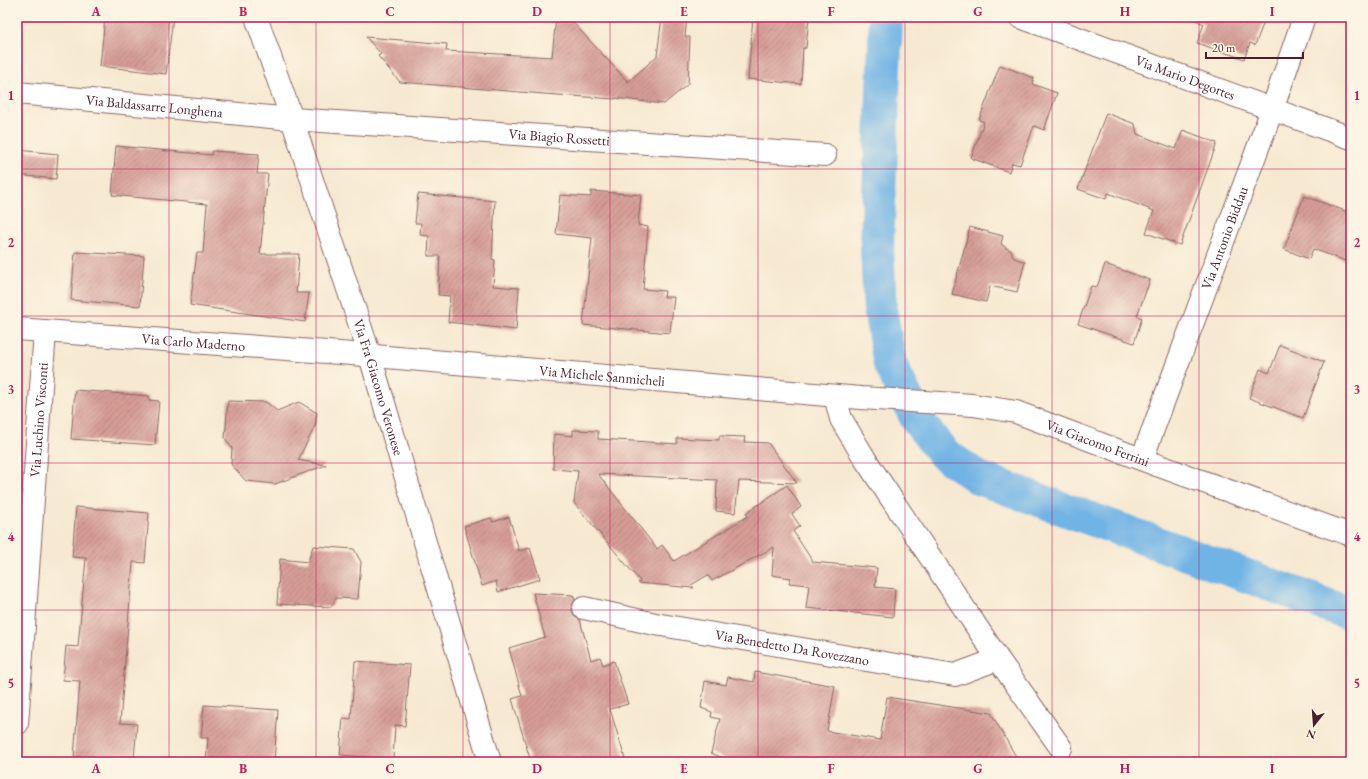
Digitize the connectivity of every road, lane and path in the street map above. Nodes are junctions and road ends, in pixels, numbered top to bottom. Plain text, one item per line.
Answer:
1 (256, 17) edge
2 (1020, 17) edge
3 (1304, 17) edge
4 (17, 93) edge
5 (1272, 110) junction
6 (292, 119) junction
7 (1351, 138) edge
8 (825, 155) dead end
9 (17, 329) edge
10 (45, 330) junction
11 (370, 356) junction
12 (835, 396) junction
13 (1142, 459) junction
14 (1351, 535) edge
15 (584, 608) dead end
16 (998, 659) junction
17 (17, 724) edge
18 (1061, 748) dead end
19 (490, 762) edge

1 - 6 street, Via Fra Giacomo Veronese
2 - 5 street, Via Mario Degortes
3 - 5 street, Via Antonio Biddau
4 - 6 street, Via Baldassarre Longhena
5 - 7 street, Via Mario Degortes
5 - 13 street, Via Antonio Biddau
6 - 8 street, Via Biagio Rossetti
6 - 11 street, Via Fra Giacomo Veronese
9 - 10 street, Via Carlo Maderno
10 - 11 street, Via Carlo Maderno
10 - 17 street, Via Luchino Visconti
11 - 12 street, Via Michele Sanmicheli
11 - 19 street, Via Fra Giacomo Veronese
12 - 13 street, Via Giacomo Ferrini
12 - 16 street
13 - 14 street, Via Giacomo Ferrini
15 - 16 street, Via Benedetto Da Rovezzano
16 - 18 street

